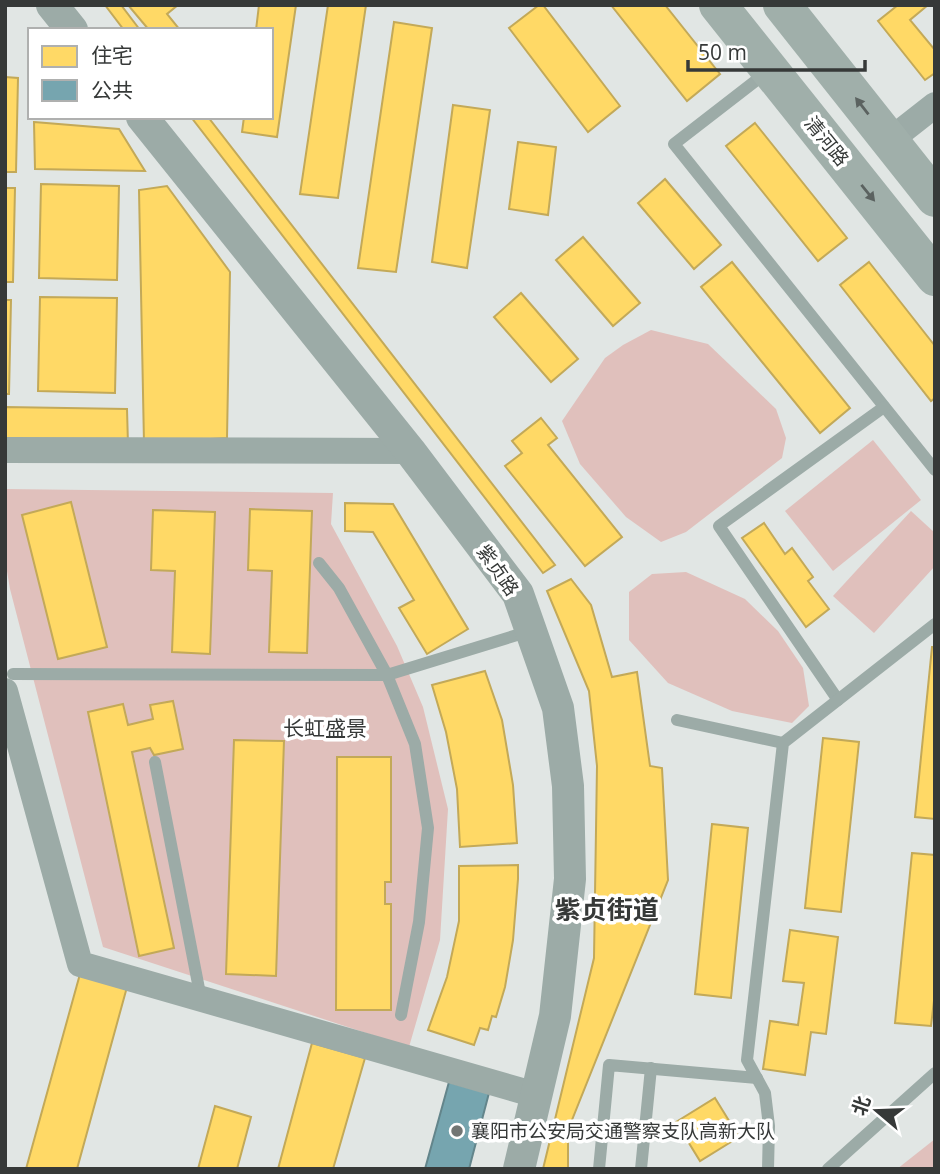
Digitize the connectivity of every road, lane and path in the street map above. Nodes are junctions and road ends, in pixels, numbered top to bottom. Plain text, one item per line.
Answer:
1 (52, 5) edge
2 (718, 5) edge
3 (782, 5) edge
4 (70, 28) edge
5 (770, 70) junction
6 (935, 105) edge
7 (144, 119) edge
8 (889, 141) junction
9 (935, 198) edge
10 (935, 277) edge
11 (884, 407) junction
12 (5, 450) edge
13 (410, 451) junction
14 (935, 470) edge
15 (319, 563) dead end
16 (935, 624) edge
17 (530, 631) junction
18 (387, 675) junction
19 (9, 682) edge
20 (838, 700) junction
21 (677, 720) dead end
22 (783, 743) junction
23 (155, 762) dead end
24 (201, 999) junction
25 (401, 1015) dead end
26 (651, 1068) junction
27 (935, 1073) edge
28 (757, 1078) junction
29 (536, 1095) junction
30 (519, 1169) edge
31 (599, 1169) edge
32 (641, 1169) edge
33 (768, 1169) edge
34 (828, 1169) edge

1 - 4 street
2 - 5 main road, 清河路
8 -> 3 main road
5 -> 10 main road, 清河路
5 - 11 lane
6 - 8 street
7 - 13 street, 紫贞路
8 - 9 main road
11 - 14 lane
11 - 20 lane
12 - 13 street
13 - 17 street, 紫贞路
15 - 18 lane
16 - 20 lane
17 - 18 lane
17 - 29 street, 紫贞路
18 - 19 lane
18 - 25 lane
19 - 24 street
20 - 22 lane
21 - 22 lane
22 - 28 lane
23 - 24 lane
24 - 29 street
26 - 28 lane
26 - 31 lane
26 - 32 lane
27 - 34 lane
28 - 33 lane
29 - 30 street, 紫贞路

